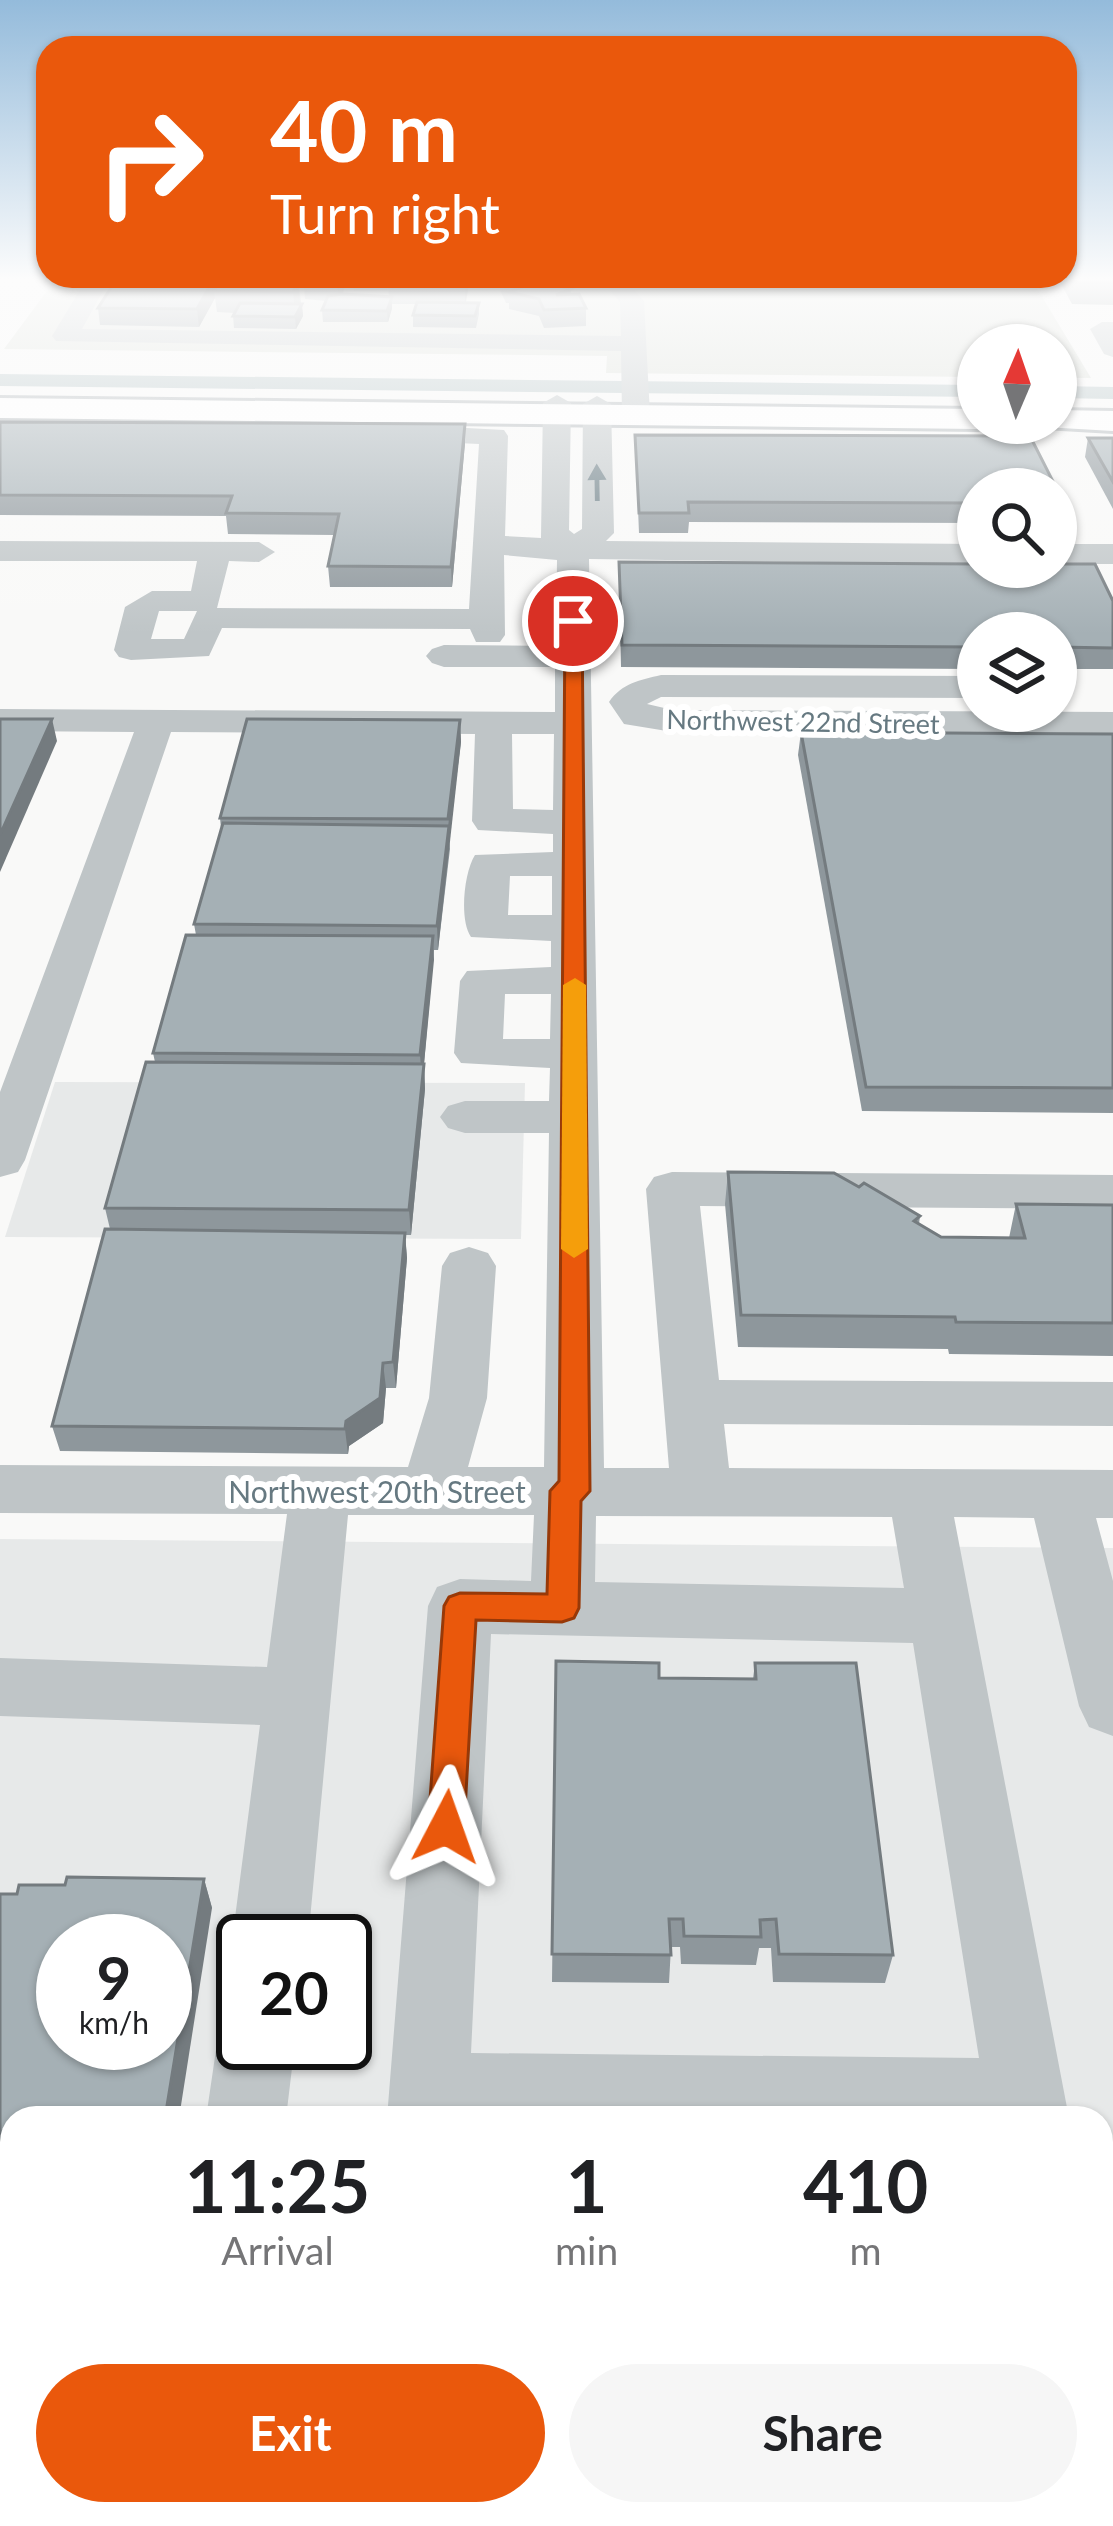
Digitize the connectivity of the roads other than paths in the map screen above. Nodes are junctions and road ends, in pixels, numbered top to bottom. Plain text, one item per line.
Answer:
1 (16, 398) edge
2 (637, 399) joint
3 (0, 408) edge
4 (557, 409) junction
5 (597, 409) junction
6 (1077, 409) edge
7 (957, 410) edge
8 (1113, 410) edge
9 (317, 414) junction
10 (74, 419) junction
11 (957, 419) edge
12 (1077, 420) edge
13 (1113, 421) edge
14 (829, 422) junction
15 (0, 429) edge
16 (573, 548) junction
17 (490, 550) junction
18 (0, 551) edge
19 (214, 552) junction
20 (259, 552) dead end
21 (957, 554) edge
22 (1077, 554) edge
23 (1113, 554) edge
24 (405, 656) dead end
25 (574, 657) junction
26 (957, 688) edge
27 (1077, 688) edge
28 (1113, 688) edge
29 (0, 719) edge
30 (158, 720) junction
31 (957, 722) edge
32 (492, 723) junction
33 (574, 723) junction
34 (1077, 723) edge
35 (1113, 723) edge
36 (574, 843) junction
37 (576, 928) junction
38 (575, 980) junction
39 (574, 1054) junction
40 (465, 1117) dead end
41 (575, 1117) junction
42 (0, 1160) edge
43 (1113, 1192) edge
44 (469, 1266) dead end
45 (692, 1402) junction
46 (1113, 1404) edge
47 (0, 1489) edge
48 (570, 1491) junction
49 (701, 1491) junction
50 (320, 1492) junction
51 (430, 1492) junction
52 (920, 1492) junction
53 (1086, 1494) edge
54 (562, 1608) junction
55 (940, 1616) junction
56 (0, 1687) edge
57 (297, 1697) junction
58 (1113, 1706) edge
59 (273, 1914) edge
60 (252, 2070) edge
61 (428, 2105) edge
62 (248, 2106) edge
63 (578, 2106) edge
64 (1026, 2106) edge

1 - 9 main road
2 - 5 main road
2 - 14 main road
3 - 10 main road
4 - 5 main road
4 - 9 main road
4 - 16 street
16 -> 5 street
6 - 8 main road
7 - 14 main road
9 - 10 main road
9 - 17 street
10 - 15 street
11 - 14 main road
12 - 13 main road
16 - 17 street
16 - 21 street
16 - 25 street
17 - 19 street
18 - 19 street
19 - 20 street
22 - 23 street
24 - 25 street
25 - 33 street
26 - 31 street, Northwest 22nd Street
27 - 28 street
29 - 30 street
30 - 32 street
30 - 42 street
32 - 33 street
32 - 36 street
33 - 36 street
34 - 35 street, Northwest 22nd Street
36 - 37 street
36 - 37 street
37 - 38 street
38 - 39 street
38 - 39 street
39 - 41 street
40 - 41 street
41 - 48 street
43 - 45 street
44 - 51 street
45 - 46 street
45 - 49 street
47 - 50 street, Northwest 20th Street
48 - 49 street, Northwest 20th Street
48 - 51 street, Northwest 20th Street
48 - 54 street
49 - 52 street, Northwest 20th Street
50 - 51 street, Northwest 20th Street
50 - 57 street
52 - 53 street, Northwest 20th Street
52 - 55 street
53 - 58 street
54 - 55 street
54 - 61 street
55 - 64 street
56 - 57 street
57 - 59 street
60 - 62 street
61 - 63 street

